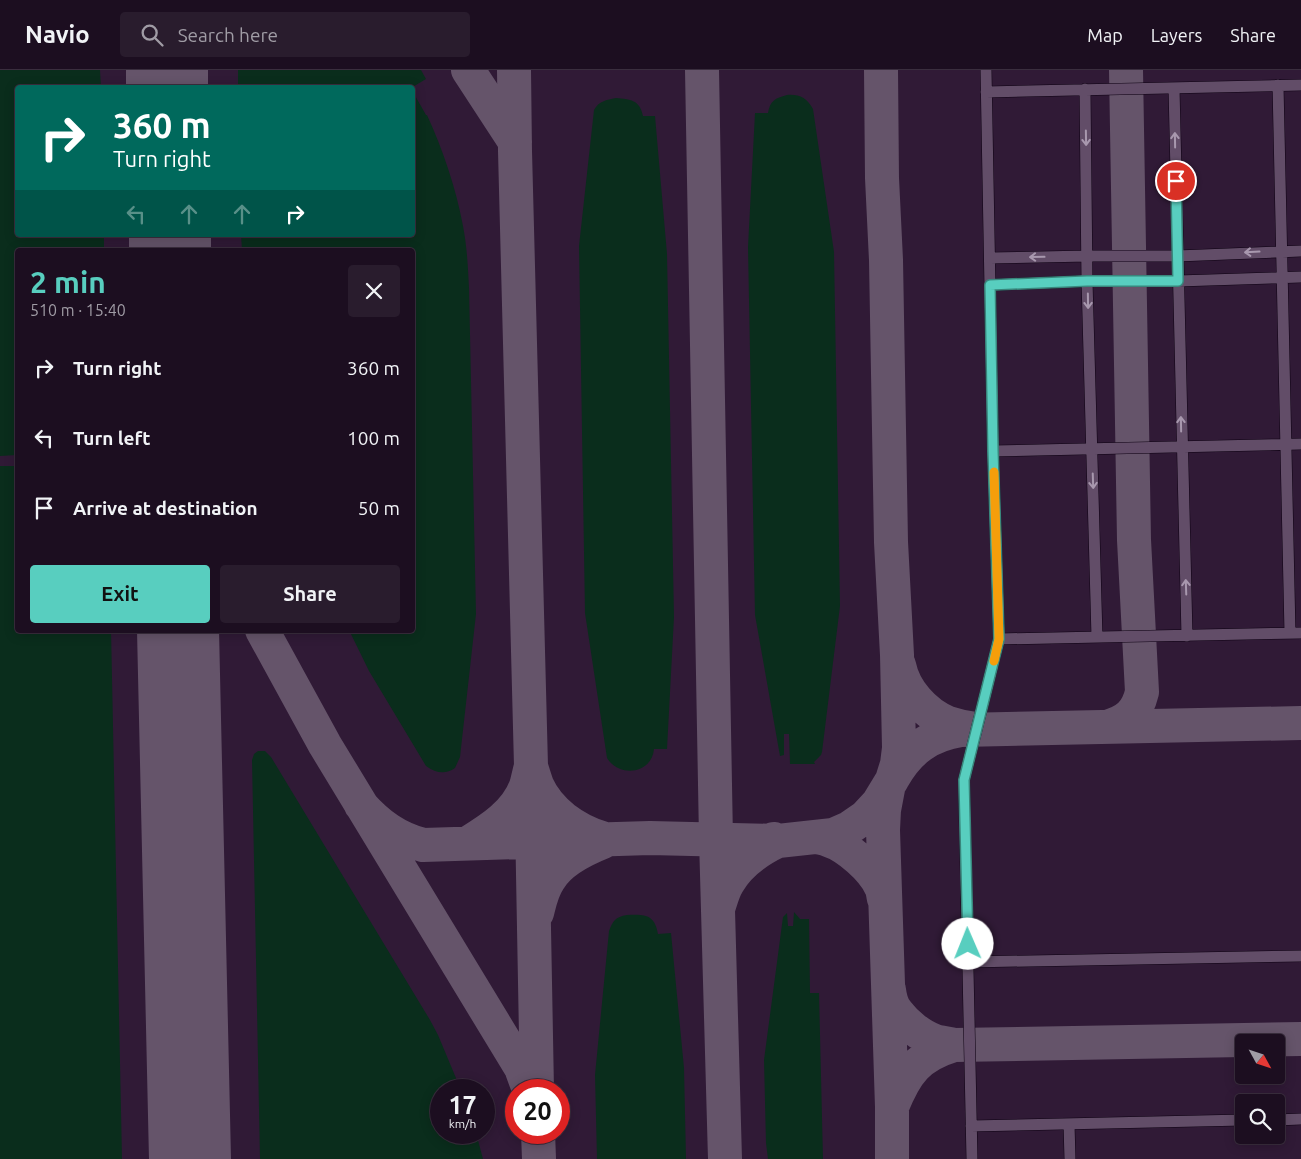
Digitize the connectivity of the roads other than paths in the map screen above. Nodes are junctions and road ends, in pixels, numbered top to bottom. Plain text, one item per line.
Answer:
1 (986, 70) edge
2 (1278, 85) junction
3 (1301, 85) edge
4 (1174, 88) junction
5 (1085, 90) junction
6 (986, 92) junction
7 (1281, 251) junction
8 (1301, 251) edge
9 (1088, 256) junction
10 (1177, 256) junction
11 (990, 258) junction
12 (1301, 277) edge
13 (1282, 278) junction
14 (1087, 281) junction
15 (1178, 281) junction
16 (990, 285) junction
17 (1286, 444) junction
18 (1301, 444) edge
19 (1182, 448) junction
20 (1092, 449) junction
21 (993, 451) junction
22 (1295, 633) edge
23 (1187, 636) junction
24 (1097, 637) junction
25 (999, 639) junction
26 (1301, 956) edge
27 (968, 962) junction
28 (1301, 1119) edge
29 (1235, 1120) edge
30 (1285, 1120) edge
31 (1070, 1124) junction
32 (971, 1126) junction
33 (972, 1159) edge
34 (1070, 1159) edge

1 - 6 lane
2 - 3 lane
2 - 4 lane
2 - 7 lane
4 - 5 lane
10 -> 4 lane
5 - 6 lane
5 -> 9 lane
6 - 11 lane
7 - 8 lane
7 -> 10 lane
7 - 13 lane
9 - 10 lane
9 -> 11 lane
9 - 14 lane
10 - 15 lane
11 - 16 lane
12 - 13 lane
13 - 15 lane
13 - 17 lane
14 - 15 lane
14 - 16 lane
14 -> 20 lane
19 -> 15 lane
16 - 21 lane
17 - 18 lane
17 - 19 lane
17 - 22 lane
19 - 20 lane
23 -> 19 lane
20 - 21 lane
20 -> 24 lane
21 - 25 lane
22 - 23 lane
23 - 24 lane
24 - 25 lane
25 - 27 lane
26 - 27 lane
27 - 32 lane
28 - 30 lane
29 - 31 lane
31 - 32 lane
31 - 34 lane
32 - 33 lane

